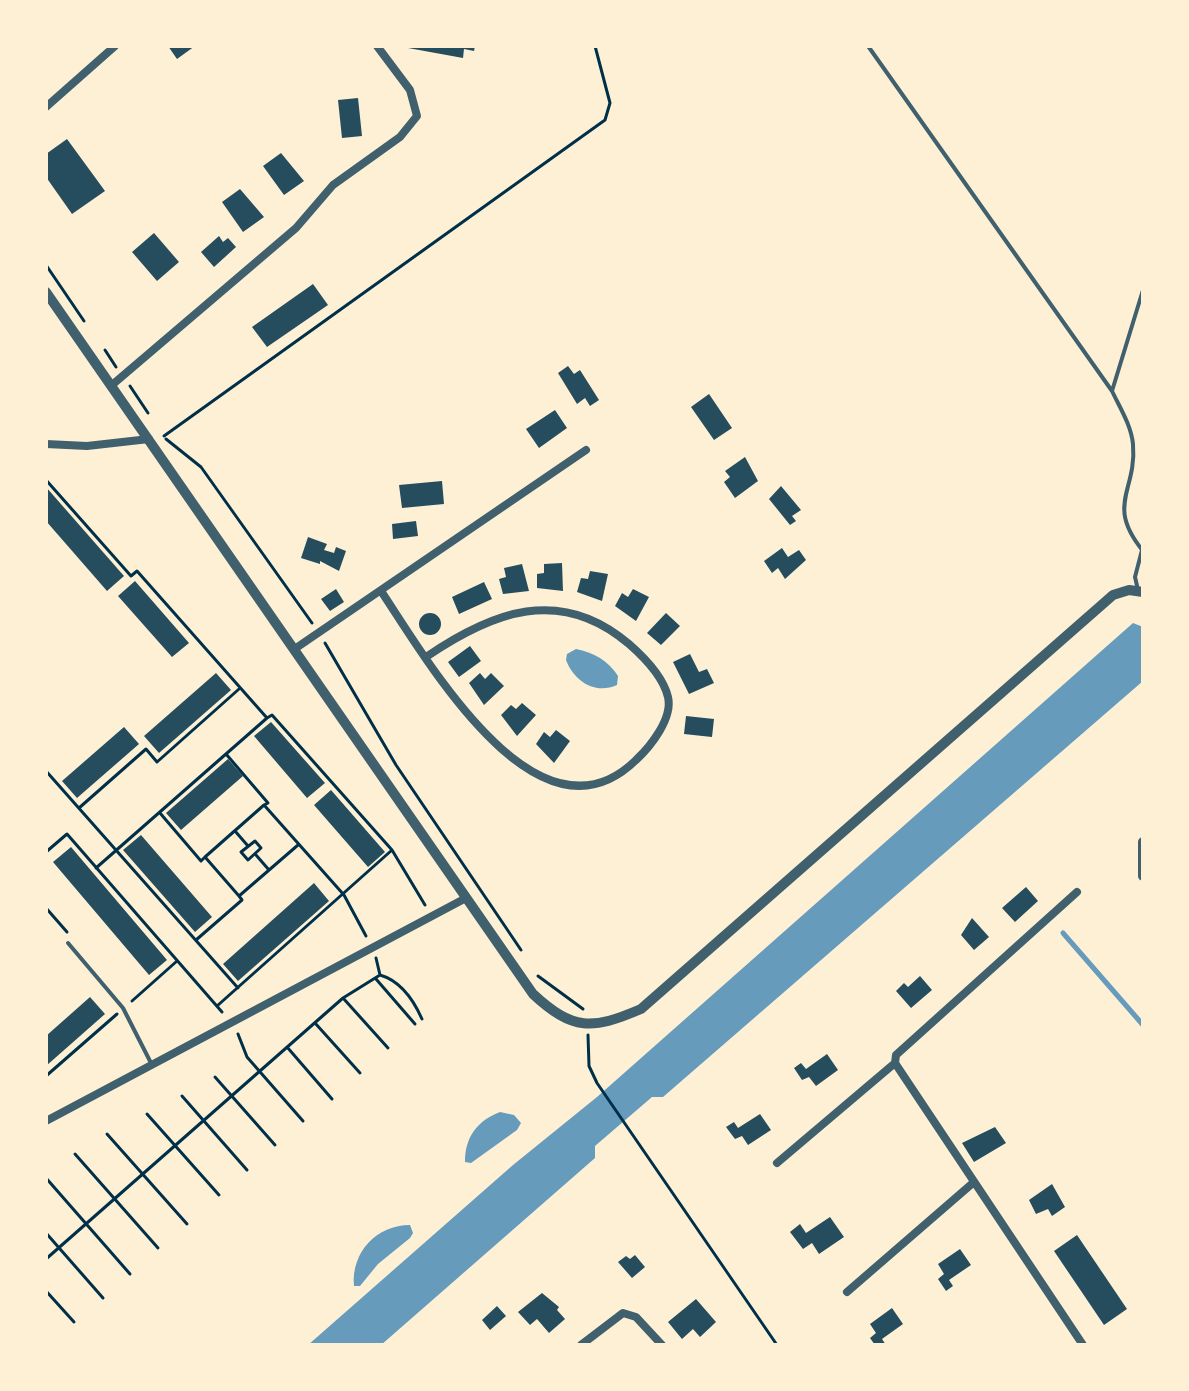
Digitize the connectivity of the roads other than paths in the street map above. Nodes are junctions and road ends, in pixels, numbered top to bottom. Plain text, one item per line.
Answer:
1 (115, 46) edge
2 (377, 46) edge
3 (868, 46) edge
4 (46, 107) edge
5 (1143, 290) edge
6 (46, 292) edge
7 (112, 385) junction
8 (1112, 391) junction
9 (149, 439) junction
10 (46, 444) edge
11 (586, 450) dead end
12 (1143, 550) edge
13 (381, 591) junction
14 (1141, 591) edge
15 (296, 648) junction
16 (426, 657) junction
17 (1143, 842) edge
18 (1143, 876) edge
19 (1077, 892) dead end
20 (466, 898) junction
21 (68, 943) road end
22 (895, 1063) junction
23 (153, 1066) junction
24 (46, 1121) edge
25 (777, 1163) dead end
26 (974, 1182) junction
27 (847, 1292) dead end
28 (581, 1345) edge
29 (662, 1345) edge
30 (1083, 1345) edge

1 - 4 street
2 - 7 street
3 - 8 lane
5 - 8 lane
6 - 7 street
7 - 9 street
8 - 12 lane
9 - 10 street
9 - 15 street
11 - 13 street
12 - 14 lane
13 - 15 street
13 - 16 street
14 - 20 street
15 - 20 street
16 - 16 street
17 - 18 street
19 - 22 street
20 - 23 street
21 - 23 lane
22 - 25 street
22 - 26 street
23 - 24 street
26 - 27 street
26 - 30 street
28 - 29 street

